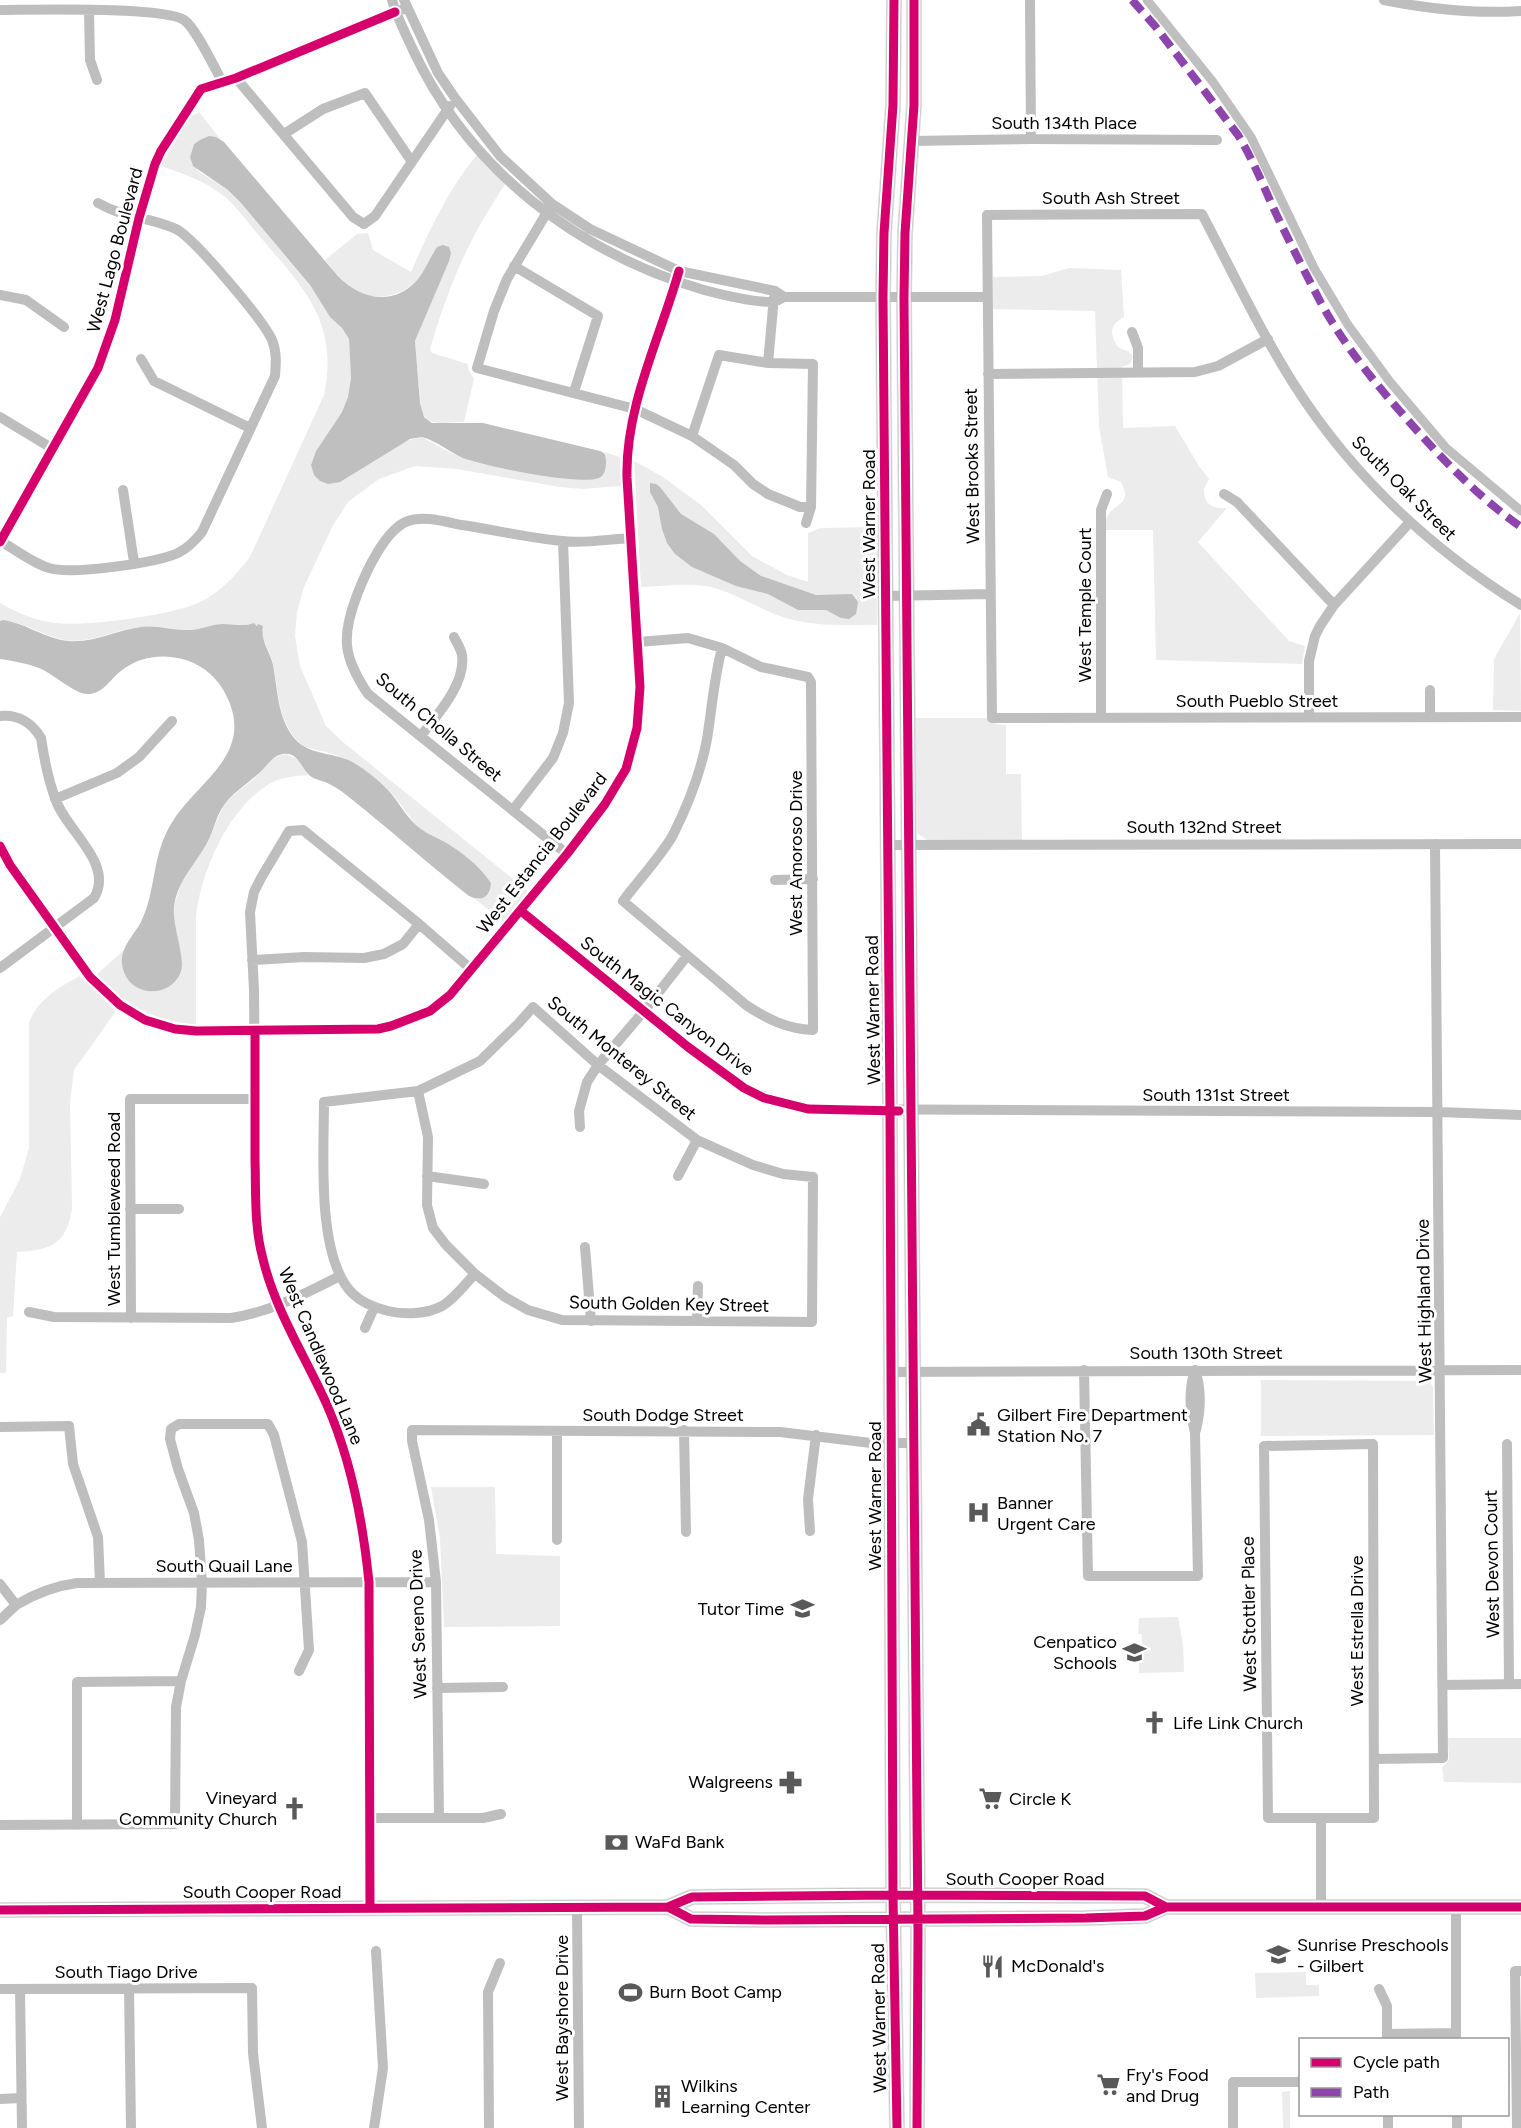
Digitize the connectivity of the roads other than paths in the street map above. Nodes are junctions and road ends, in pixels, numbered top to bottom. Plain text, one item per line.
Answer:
1 (392, 0) edge
2 (894, 0) edge
3 (915, 0) edge
4 (1030, 0) edge
5 (1384, 0) edge
6 (402, 7) edge
7 (0, 10) edge
8 (89, 11) junction
9 (1521, 11) edge
10 (894, 49) junction
11 (915, 49) junction
12 (237, 78) junction
13 (97, 80) dead end
14 (223, 83) junction
15 (455, 98) junction
16 (447, 110) junction
17 (284, 134) junction
18 (1031, 139) junction
19 (1217, 140) dead end
20 (911, 141) junction
21 (412, 162) junction
22 (98, 203) dead end
23 (550, 209) junction
24 (987, 215) joint
25 (139, 218) junction
26 (514, 266) junction
27 (677, 276) junction
28 (0, 295) edge
29 (778, 297) junction
30 (883, 297) junction
31 (987, 297) junction
32 (904, 298) junction
33 (64, 327) dead end
34 (1132, 332) dead end
35 (1268, 339) junction
36 (141, 359) dead end
37 (768, 363) junction
38 (1138, 372) junction
39 (988, 374) junction
40 (574, 392) junction
41 (635, 409) junction
42 (0, 417) edge
43 (250, 428) junction
44 (692, 436) junction
45 (53, 449) junction
46 (123, 490) dead end
47 (1107, 494) dead end
48 (1224, 494) dead end
49 (811, 507) junction
50 (1410, 522) junction
51 (806, 523) dead end
52 (631, 538) junction
53 (0, 541) edge
54 (563, 542) junction
55 (134, 562) junction
56 (990, 594) junction
57 (906, 595) junction
58 (886, 596) junction
59 (1334, 605) junction
60 (1521, 605) edge
61 (454, 637) dead end
62 (638, 642) junction
63 (722, 648) junction
64 (1430, 690) dead end
65 (0, 716) edge
66 (1101, 717) junction
67 (1309, 717) junction
68 (1430, 717) junction
69 (1521, 717) edge
70 (992, 718) joint
71 (172, 721) dead end
72 (421, 736) junction
73 (55, 799) junction
74 (513, 810) junction
75 (908, 844) junction
76 (1435, 844) junction
77 (1521, 844) edge
78 (887, 845) junction
79 (0, 846) edge
80 (567, 854) junction
81 (813, 879) junction
82 (776, 880) dead end
83 (521, 911) junction
84 (419, 924) junction
85 (54, 928) junction
86 (687, 956) junction
87 (252, 960) junction
88 (0, 968) edge
89 (472, 970) junction
90 (645, 1011) junction
91 (255, 1032) junction
92 (598, 1065) junction
93 (418, 1091) junction
94 (255, 1099) junction
95 (890, 1111) junction
96 (910, 1111) junction
97 (1438, 1112) junction
98 (1521, 1115) edge
99 (580, 1127) dead end
100 (697, 1140) junction
101 (427, 1176) junction
102 (678, 1176) dead end
103 (484, 1184) dead end
104 (130, 1209) junction
105 (179, 1209) dead end
106 (585, 1247) dead end
107 (475, 1274) junction
108 (340, 1276) junction
109 (698, 1286) dead end
110 (280, 1306) junction
111 (374, 1308) junction
112 (29, 1312) dead end
113 (131, 1318) junction
114 (697, 1321) junction
115 (591, 1322) junction
116 (812, 1322) joint
117 (365, 1328) dead end
118 (1084, 1370) junction
119 (1195, 1370) junction
120 (1441, 1370) junction
121 (1521, 1370) edge
122 (891, 1372) junction
123 (912, 1372) junction
124 (0, 1427) edge
125 (412, 1430) joint
126 (684, 1430) junction
127 (557, 1431) junction
128 (816, 1435) junction
129 (892, 1443) junction
130 (912, 1443) junction
131 (1507, 1444) dead end
132 (1264, 1446) joint
133 (810, 1531) dead end
134 (686, 1533) dead end
135 (557, 1540) dead end
136 (369, 1582) junction
137 (436, 1582) junction
138 (100, 1583) junction
139 (202, 1583) junction
140 (306, 1583) junction
141 (0, 1584) edge
142 (16, 1605) junction
143 (913, 1606) junction
144 (892, 1610) junction
145 (0, 1620) edge
146 (299, 1671) dead end
147 (181, 1681) junction
148 (1509, 1684) junction
149 (1521, 1684) edge
150 (1443, 1685) junction
151 (503, 1687) dead end
152 (437, 1688) junction
153 (1374, 1759) junction
154 (501, 1814) dead end
155 (371, 1818) junction
156 (439, 1818) junction
157 (1321, 1818) junction
158 (77, 1824) junction
159 (0, 1825) edge
160 (893, 1895) junction
161 (917, 1895) junction
162 (1166, 1906) junction
163 (668, 1907) junction
164 (1320, 1907) junction
165 (1456, 1907) junction
166 (1521, 1907) edge
167 (370, 1908) junction
168 (577, 1908) junction
169 (0, 1910) edge
170 (917, 1918) junction
171 (894, 1919) junction
172 (376, 1951) dead end
173 (500, 1963) dead end
174 (1518, 1971) edge
175 (129, 1988) junction
176 (0, 1989) edge
177 (20, 1989) junction
178 (1379, 1989) dead end
179 (1456, 2036) edge
180 (1387, 2037) edge
181 (1299, 2082) edge
182 (1519, 2084) edge
183 (21, 2098) junction
184 (0, 2099) edge
185 (22, 2128) edge
186 (131, 2128) edge
187 (262, 2128) edge
188 (374, 2128) edge
189 (489, 2128) edge
190 (579, 2128) edge
191 (897, 2128) edge
192 (917, 2128) edge
193 (1233, 2128) edge
194 (1517, 2128) edge

1 - 6 street
2 - 10 main road, West Warner Road
3 - 11 main road, West Warner Road
4 - 18 street
5 - 9 street
6 - 12 street, West Lago Boulevard
6 - 15 street
6 - 16 street
7 - 8 street
8 - 13 street
8 - 14 street
10 - 11 main road
10 - 30 main road, West Warner Road
11 - 20 main road, West Warner Road
12 - 14 street, West Lago Boulevard
12 - 17 street
14 - 25 street, West Lago Boulevard
15 - 16 street
15 - 23 street
16 - 21 street
16 - 23 street
17 - 21 street
17 - 21 street
18 - 19 street, South 134th Place
18 - 20 street, South 134th Place
20 - 32 main road, West Warner Road
22 - 25 street
23 - 26 street
23 - 27 street
24 - 31 street, West Brooks Street
24 - 35 street, South Ash Street
25 - 43 street
25 - 45 street, West Lago Boulevard
26 - 40 street
26 - 40 street
27 - 29 street
27 - 41 street, West Estancia Boulevard
28 - 33 street
29 - 30 street
29 - 37 street
30 - 32 street
30 - 58 main road, West Warner Road
31 - 32 street
31 - 39 street, West Brooks Street
32 - 57 main road, West Warner Road
34 - 38 street
35 - 38 street
35 - 50 street, South Oak Street
36 - 43 street
37 - 44 street
37 - 49 street
38 - 39 street
39 - 56 street, West Brooks Street
40 - 41 street
41 - 44 street
41 - 52 street, West Estancia Boulevard
42 - 45 street
43 - 55 street
44 - 49 street
45 - 53 street, West Lago Boulevard
46 - 55 street
47 - 66 street, West Temple Court
48 - 59 street
49 - 51 street
50 - 59 street
50 - 60 street, South Oak Street
52 - 54 street
52 - 62 street, West Estancia Boulevard
53 - 55 street
54 - 72 street, South Cholla Street
54 - 74 street
56 - 57 street
56 - 70 street, West Brooks Street
57 - 58 street
57 - 75 main road, West Warner Road
58 - 78 main road, West Warner Road
59 - 67 street
61 - 72 street
62 - 63 street
62 - 80 street, West Estancia Boulevard
63 - 81 street, West Amoroso Drive
63 - 86 street
64 - 68 street
65 - 73 street
66 - 67 street, South Pueblo Street
66 - 70 street, South Pueblo Street
67 - 68 street, South Pueblo Street
68 - 69 street, South Pueblo Street
71 - 73 street
72 - 74 street, South Cholla Street
73 - 85 street
74 - 80 street, South Cholla Street
75 - 76 street, South 132nd Street
75 - 78 street, South 132nd Street
75 - 96 main road, West Warner Road
76 - 77 street, South 132nd Street
76 - 97 street, West Highland Drive
78 - 95 main road, West Warner Road
79 - 85 street
80 - 83 street, West Estancia Boulevard
81 - 82 street
81 - 86 street, West Amoroso Drive
83 - 89 street, West Estancia Boulevard
83 - 90 street, South Magic Canyon Drive
84 - 87 street
84 - 87 street, West Candlewood Lane
84 - 89 street
85 - 88 street
85 - 91 street
86 - 90 street
87 - 91 street, West Candlewood Lane
89 - 91 street, West Estancia Boulevard
90 - 92 street
90 - 95 street, South Magic Canyon Drive
91 - 94 street, West Candlewood Lane
92 - 93 street, South Monterey Street
92 - 99 street
92 - 100 street, South Monterey Street
93 - 101 street, South Golden Key Street
93 - 108 street, South Monterey Street
94 - 104 street, West Tumbleweed Road
94 - 110 street, West Candlewood Lane
95 - 96 street, South Magic Canyon Drive
95 - 122 main road, West Warner Road
96 - 97 street, South 131st Street
96 - 123 main road, West Warner Road
97 - 98 street, South 131st Street
97 - 120 street, West Highland Drive
100 - 102 street
100 - 116 street, South Monterey Street
101 - 103 street
101 - 107 street, South Golden Key Street
104 - 105 street
104 - 113 street, West Tumbleweed Road
106 - 115 street
107 - 111 street
107 - 115 street, South Golden Key Street
108 - 110 street
108 - 111 street
109 - 114 street
110 - 113 street
110 - 136 street, West Candlewood Lane
111 - 117 street
112 - 113 street
114 - 115 street, South Golden Key Street
114 - 116 street, South Golden Key Street
118 - 119 street, South 130th Street
118 - 119 street
118 - 123 street, South 130th Street
119 - 120 street, South 130th Street
120 - 121 street, South 130th Street
120 - 150 street, West Highland Drive
122 - 123 street, South 130th Street
122 - 129 main road, West Warner Road
123 - 130 main road, West Warner Road
124 - 138 street
125 - 127 street, South Dodge Street
125 - 137 street, West Sereno Drive
126 - 127 street, South Dodge Street
126 - 128 street, South Dodge Street
126 - 134 street
127 - 135 street
128 - 129 street, South Dodge Street
128 - 133 street
129 - 130 street, South Dodge Street
129 - 144 main road, West Warner Road
130 - 143 main road, West Warner Road
131 - 148 street, West Devon Court
132 - 153 street, West Estrella Drive
132 - 157 street, West Stottler Place
136 - 137 street, South Quail Lane
136 - 140 street, South Quail Lane
136 - 155 street, West Candlewood Lane
137 - 152 street, West Sereno Drive
138 - 139 street, South Quail Lane
138 - 142 street, South Quail Lane
139 - 140 street, South Quail Lane
139 - 140 street
139 - 147 street
140 - 146 street
141 - 142 street
142 - 145 street, South Quail Lane
143 - 144 main road
143 - 161 main road, West Warner Road
144 - 160 main road, West Warner Road
147 - 158 street
147 - 158 street
148 - 149 street
148 - 150 street
150 - 153 street, West Highland Drive
151 - 152 street
152 - 156 street, West Sereno Drive
153 - 157 street, West Estrella Drive
154 - 156 street
155 - 156 street
155 - 167 street, West Candlewood Lane
157 - 164 street
158 - 159 street
160 - 161 main road, South Cooper Road
160 - 163 main road, South Cooper Road
160 - 171 main road, West Warner Road
161 - 162 main road, South Cooper Road
161 - 170 main road, West Warner Road
162 - 164 main road, South Cooper Road
162 - 170 main road, South Cooper Road
163 - 168 main road, South Cooper Road
163 - 171 main road, South Cooper Road
164 - 165 main road, South Cooper Road
165 - 166 main road, South Cooper Road
165 - 179 street
167 - 168 main road, South Cooper Road
167 - 169 main road, South Cooper Road
168 - 190 street, West Bayshore Drive
170 - 171 main road, South Cooper Road
170 - 192 main road, West Warner Road
171 - 191 main road, West Warner Road
172 - 188 street
173 - 189 street
174 - 182 street
175 - 177 street, South Tiago Drive
175 - 186 street
175 - 187 street, South Tiago Drive
176 - 177 street, South Tiago Drive
177 - 183 street
178 - 180 street
179 - 180 street
181 - 193 street
182 - 194 street
183 - 184 street
183 - 185 street

